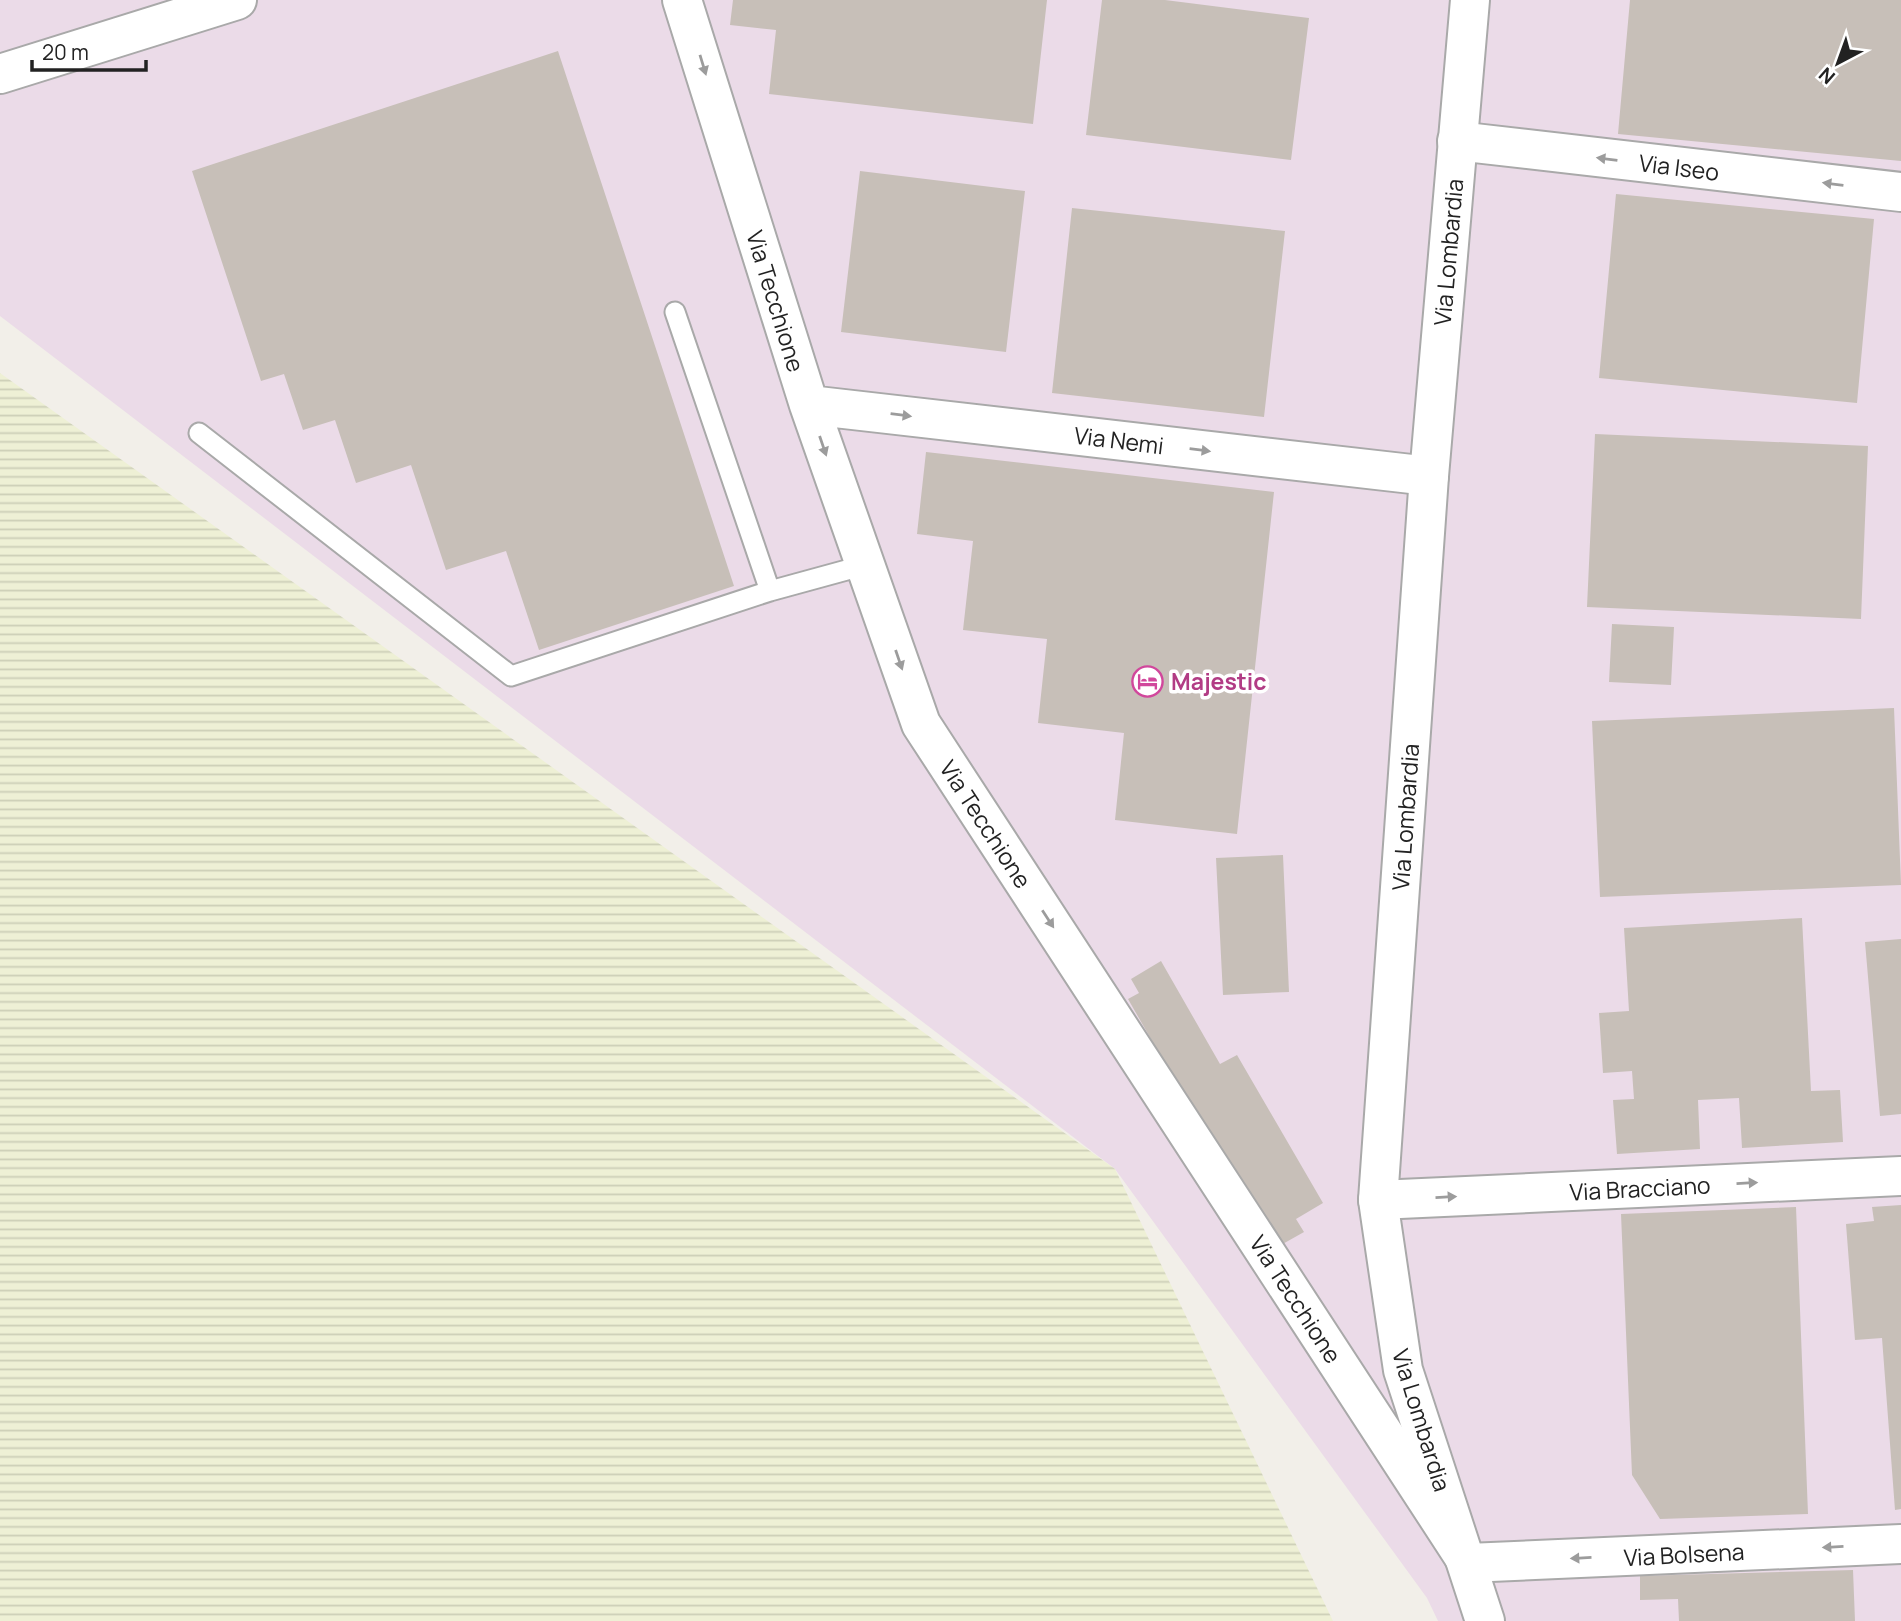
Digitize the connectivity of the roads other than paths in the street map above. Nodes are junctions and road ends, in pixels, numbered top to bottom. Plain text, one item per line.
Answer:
1 (237, 0) edge
2 (682, 0) edge
3 (1470, 0) edge
4 (0, 74) edge
5 (1457, 141) junction
6 (1901, 192) edge
7 (675, 312) dead end
8 (809, 405) junction
9 (199, 433) dead end
10 (1429, 476) junction
11 (865, 565) junction
12 (770, 591) junction
13 (1901, 1176) edge
14 (1378, 1200) junction
15 (1901, 1544) edge
16 (1468, 1563) junction
17 (1485, 1621) edge

1 - 4 street
2 -> 8 street, Via Tecchione
3 - 5 street, Via Lombardia
6 -> 5 street, Via Iseo
5 - 10 street, Via Lombardia
7 - 12 lane
8 -> 10 street, Via Nemi
8 -> 11 street, Via Tecchione
9 - 12 lane
10 - 14 street, Via Lombardia
11 - 12 lane
11 -> 16 street, Via Tecchione
14 -> 13 street, Via Bracciano
14 - 16 street, Via Lombardia
15 -> 16 street, Via Bolsena
16 - 17 street, Via Lombardia

